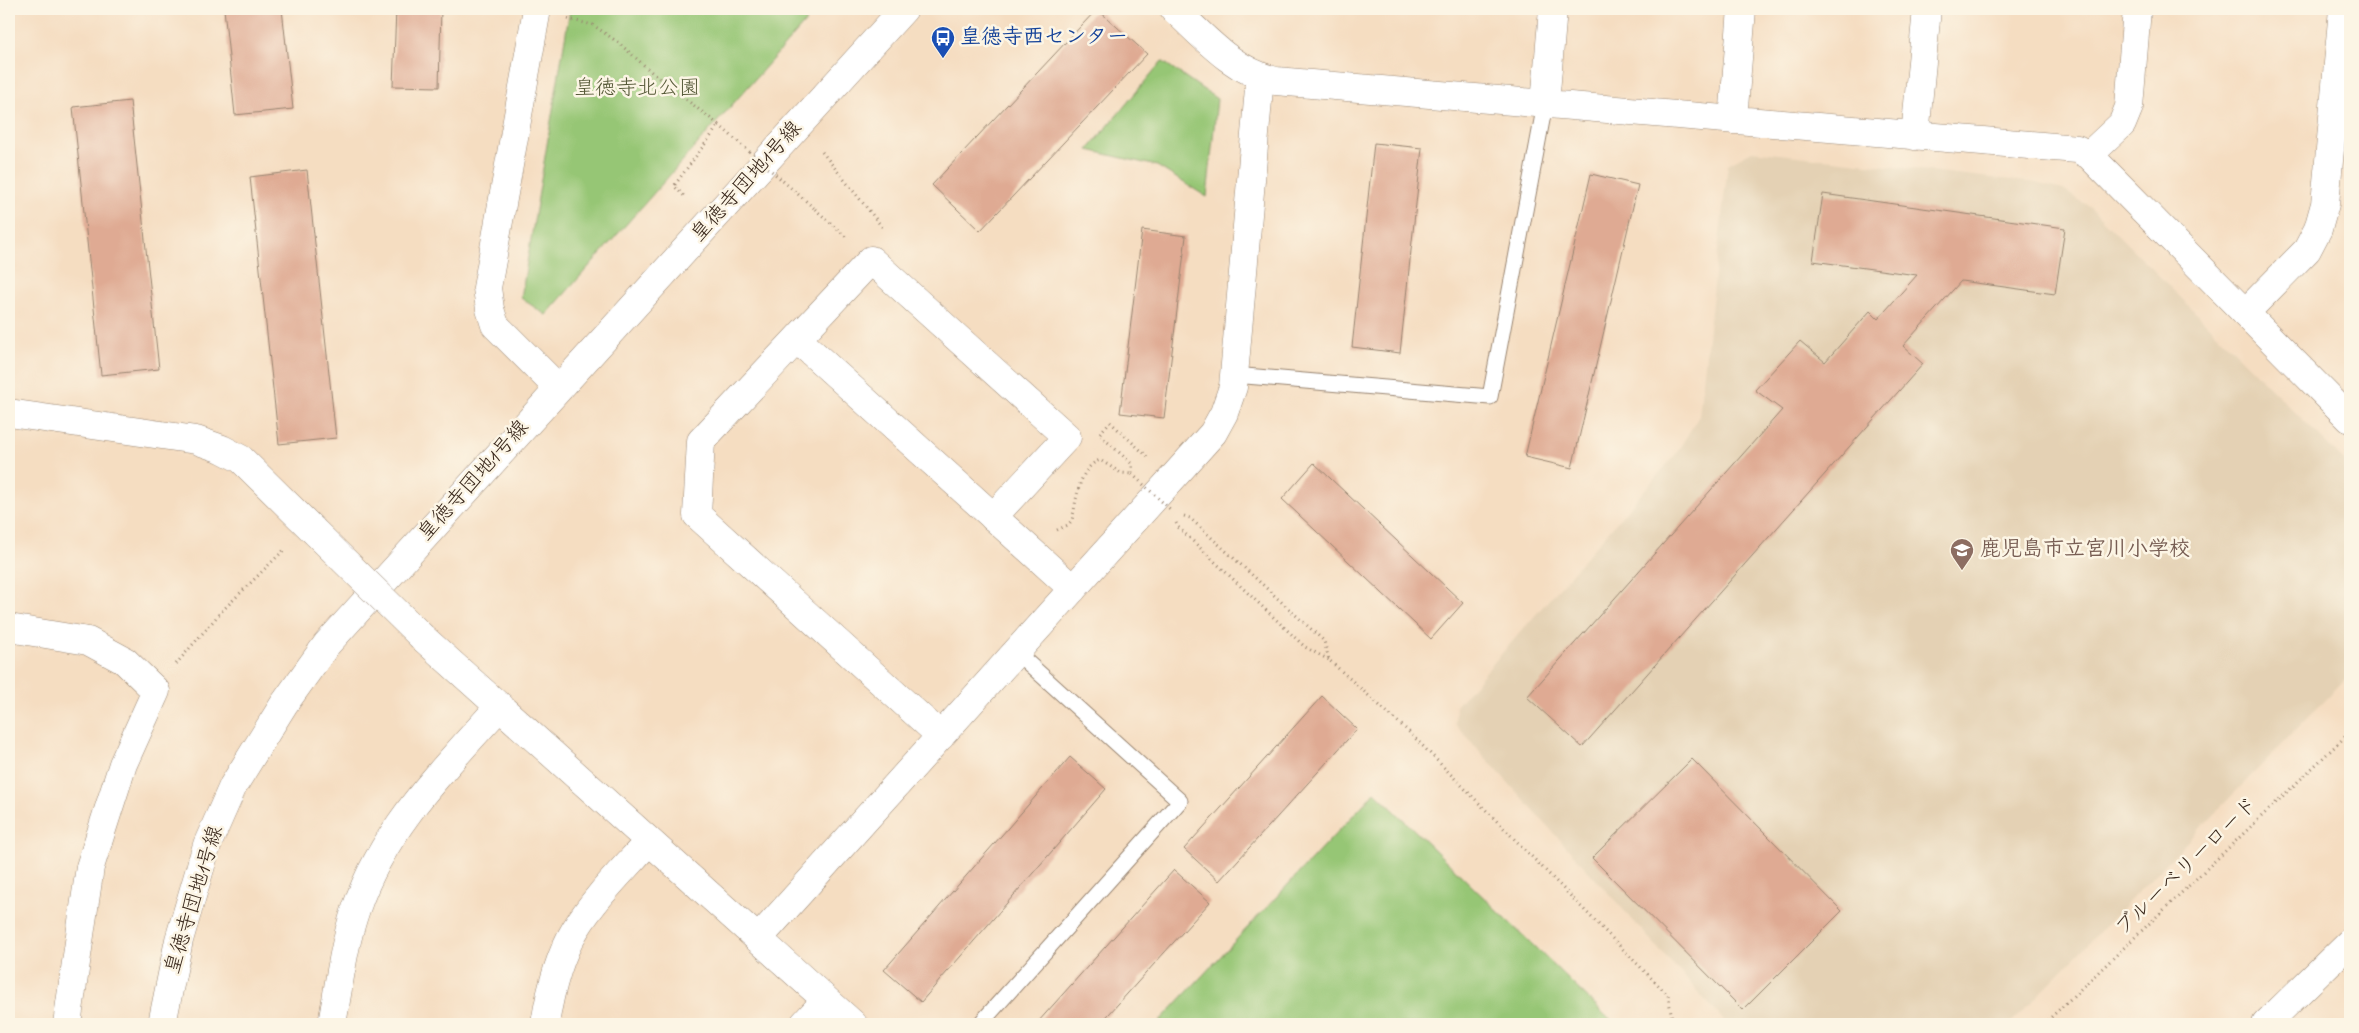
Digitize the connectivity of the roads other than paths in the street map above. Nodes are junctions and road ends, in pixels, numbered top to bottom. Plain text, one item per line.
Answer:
1 (537, 9) edge
2 (904, 9) edge
3 (1174, 9) edge
4 (1553, 9) edge
5 (1742, 9) edge
6 (1927, 9) edge
7 (2136, 9) edge
8 (2343, 9) edge
9 (1260, 77) junction
10 (1545, 104) junction
11 (1732, 120) junction
12 (1915, 136) junction
13 (2089, 155) junction
14 (2245, 313) junction
15 (797, 339) junction
16 (1234, 375) junction
17 (558, 388) junction
18 (9, 413) edge
19 (2350, 419) edge
20 (993, 517) junction
21 (1073, 589) junction
22 (9, 628) edge
23 (1016, 652) junction
24 (500, 706) junction
25 (941, 736) junction
26 (649, 841) junction
27 (758, 939) junction
28 (2350, 942) edge
29 (826, 1000) junction
30 (67, 1024) edge
31 (162, 1024) edge
32 (332, 1024) edge
33 (545, 1024) edge
34 (804, 1024) edge
35 (853, 1024) edge
36 (980, 1024) edge
37 (2266, 1024) edge

1 - 17 street
2 - 17 street, 皇徳寺団地1号線
3 - 9 street
4 - 10 street
5 - 11 street
6 - 12 street
7 - 13 street
8 - 14 street
9 - 10 street
9 - 16 street
10 - 11 street
10 - 16 lane
11 - 12 street
12 - 13 street
13 - 14 street
14 - 19 street
15 - 20 street
15 - 20 street
15 - 25 street
16 - 21 street
17 - 31 street, 皇徳寺団地1号線
18 - 24 street, bridge
20 - 21 street
21 - 23 street
22 - 30 street
23 - 25 street
23 - 36 lane
24 - 26 street
24 - 32 street
25 - 27 street
26 - 27 street
26 - 33 street
27 - 29 street
28 - 37 street
29 - 34 street
29 - 35 street

